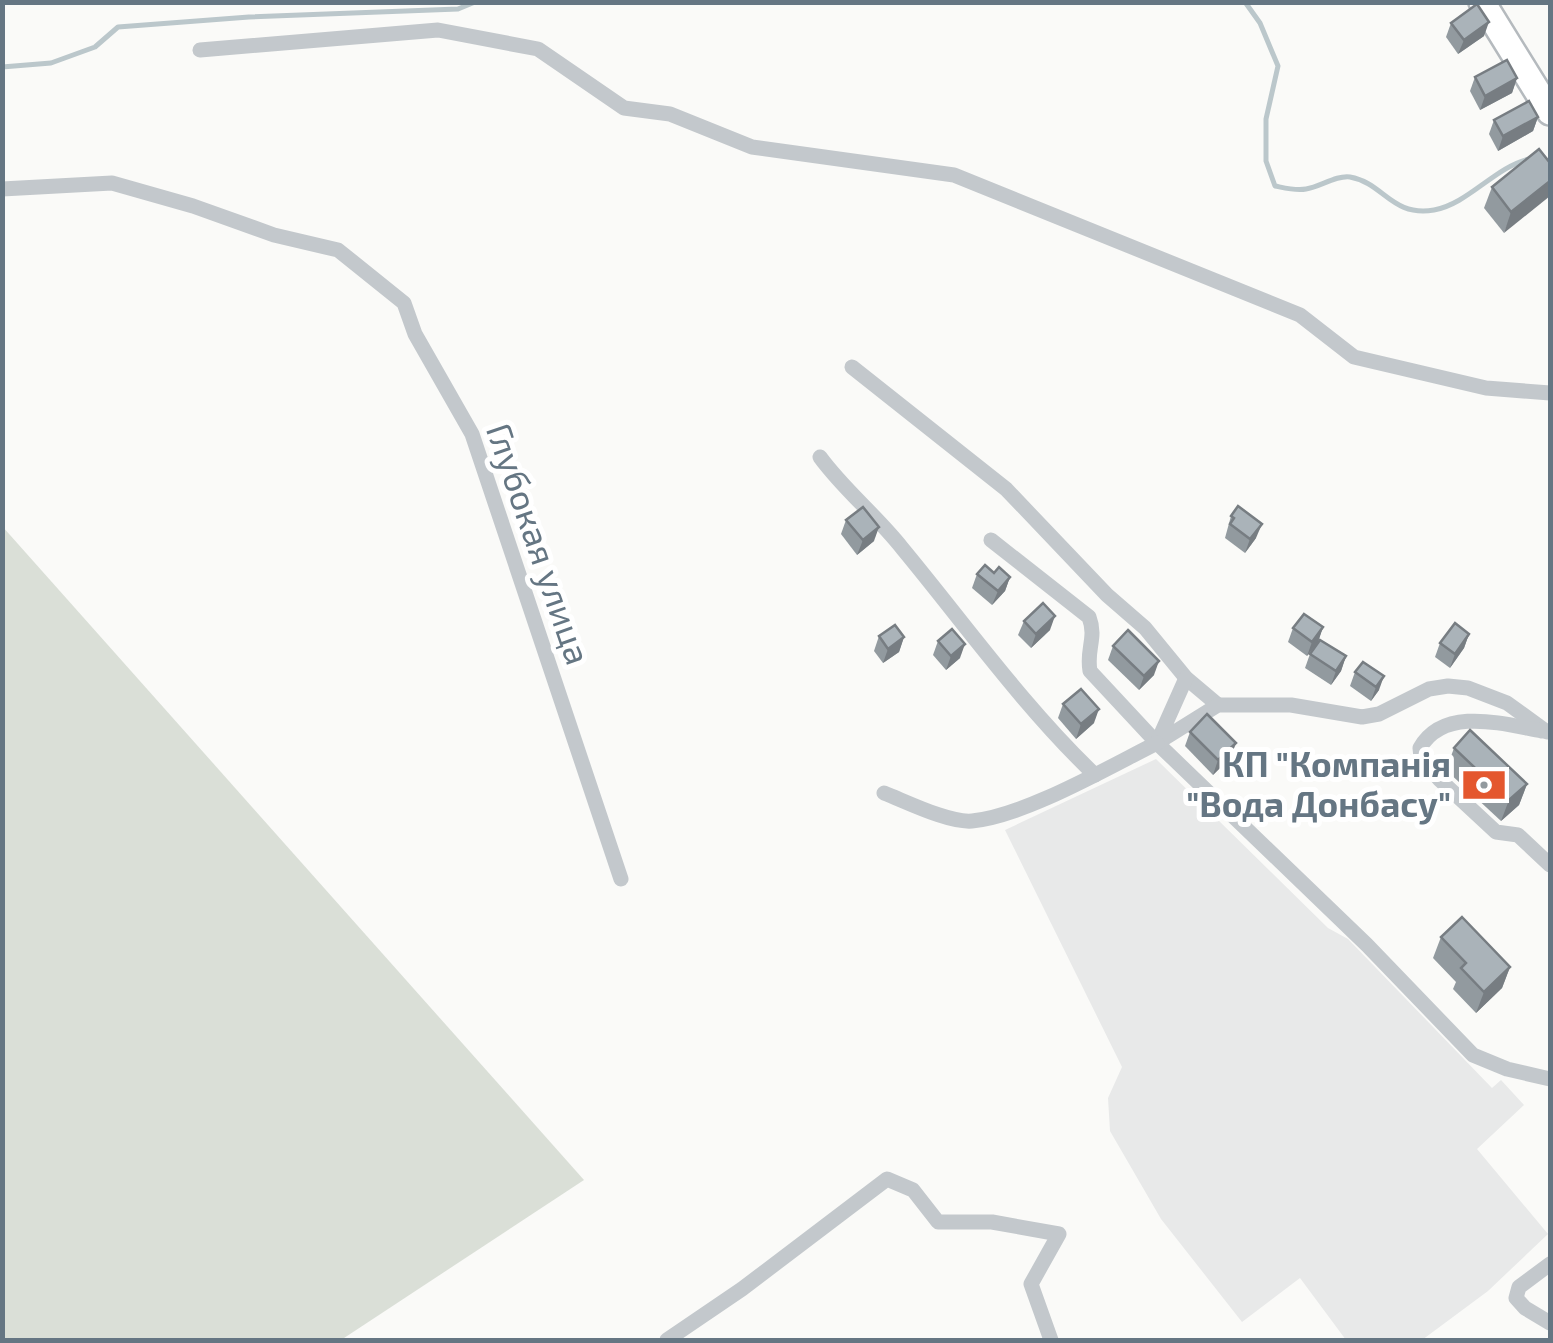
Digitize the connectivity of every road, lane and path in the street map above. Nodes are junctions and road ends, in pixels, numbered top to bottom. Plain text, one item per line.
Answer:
1 (1482, 2) edge
2 (200, 50) dead end
3 (1550, 112) edge
4 (2, 189) edge
5 (852, 367) dead end
6 (1550, 393) edge
7 (820, 458) dead end
8 (990, 540) dead end
9 (1186, 678) junction
10 (1218, 705) junction
11 (1549, 732) edge
12 (1157, 743) junction
13 (1094, 775) junction
14 (884, 793) dead end
15 (1550, 865) edge
16 (621, 879) dead end
17 (1550, 1080) edge
18 (1550, 1264) edge
19 (1550, 1323) edge
20 (666, 1340) edge
21 (1051, 1340) edge

1 - 3 main road
2 - 6 street
4 - 16 street, Глубокая улица
5 - 9 street
7 - 13 street
8 - 12 street
9 - 10 street
9 - 12 street
10 - 11 street
10 - 12 street
11 - 15 street
12 - 13 street
12 - 17 street
13 - 14 street
18 - 19 street
20 - 21 street

